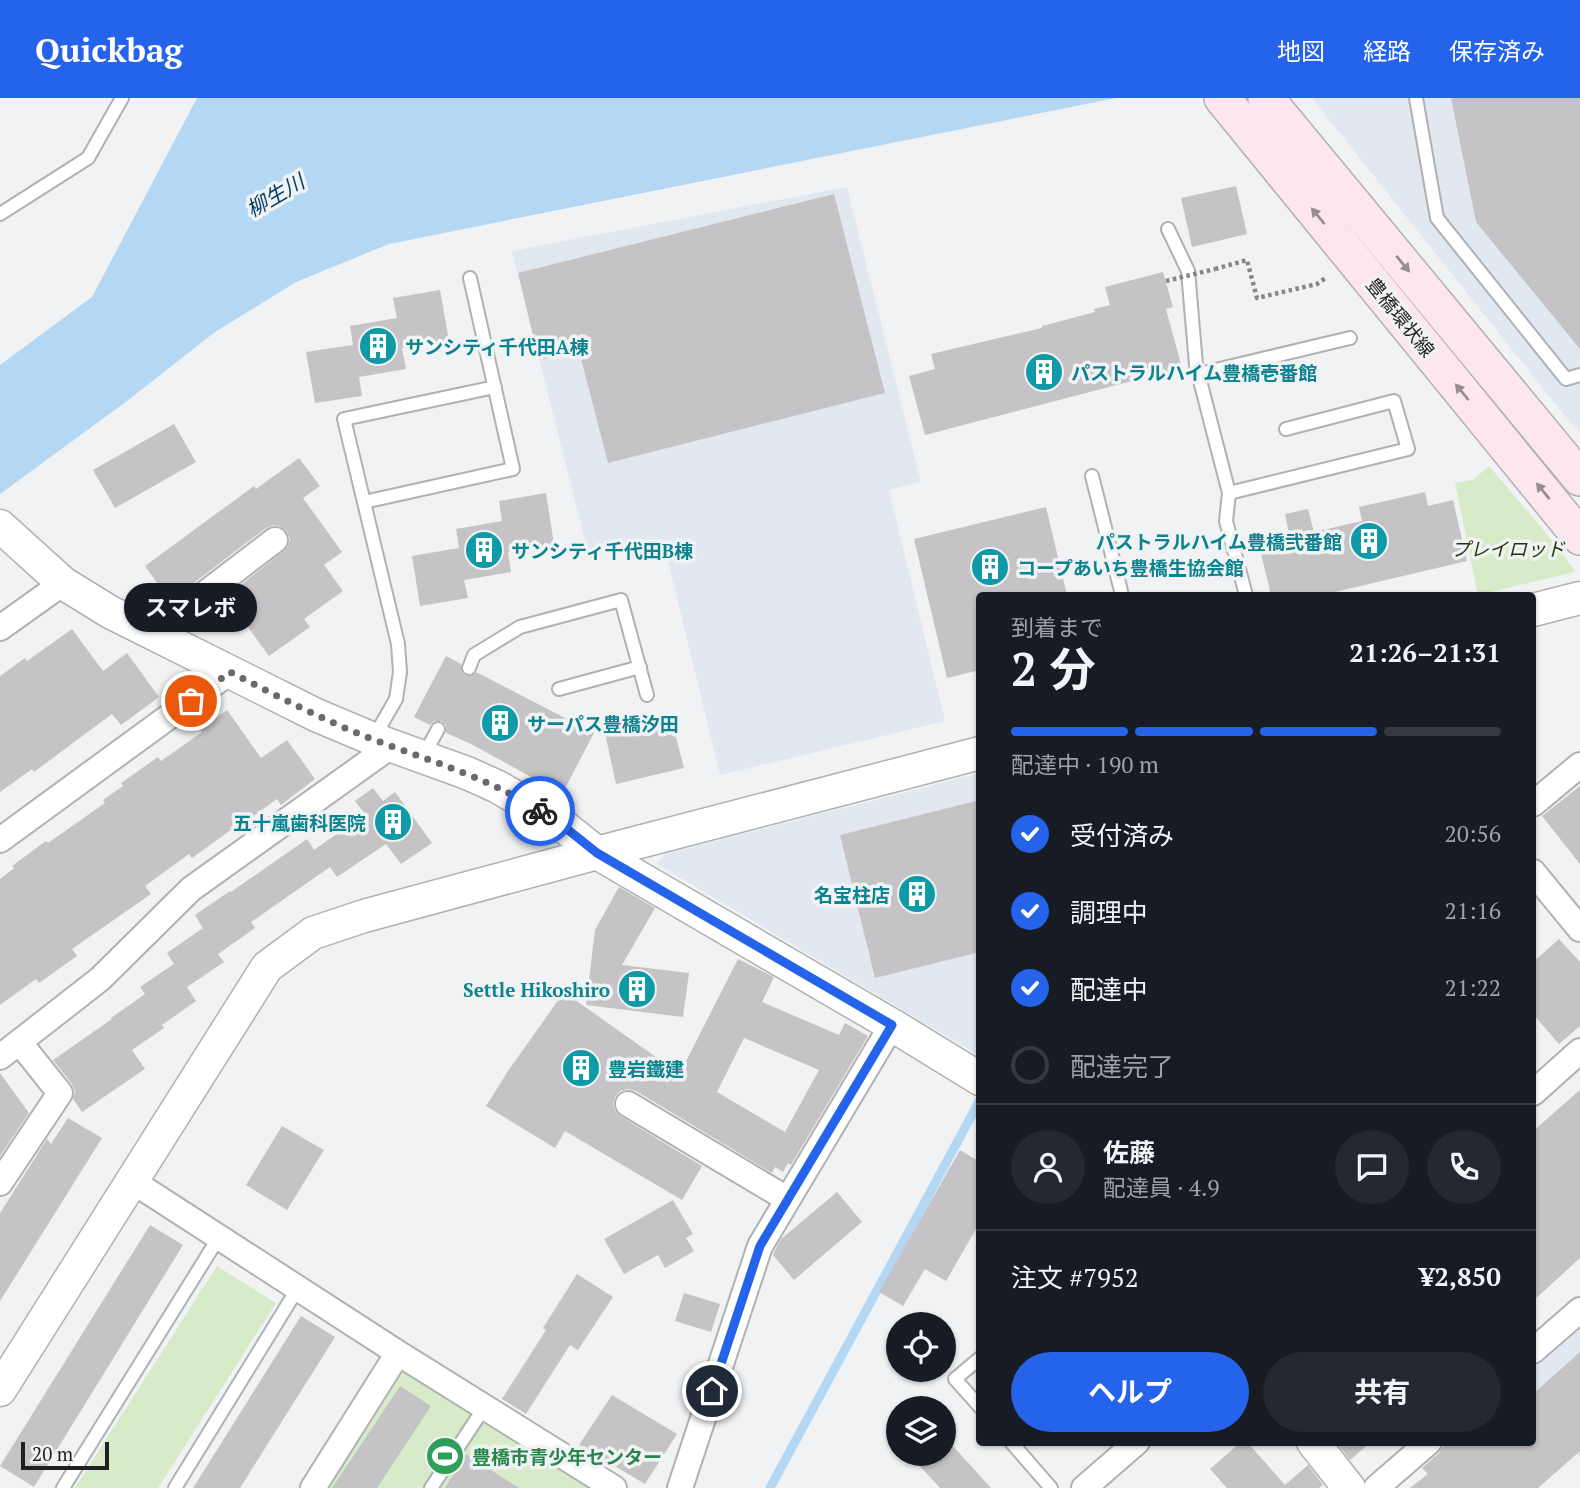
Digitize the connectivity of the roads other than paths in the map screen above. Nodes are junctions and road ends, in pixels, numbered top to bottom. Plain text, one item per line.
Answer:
1 (122, 98) edge
2 (1222, 98) edge
3 (1266, 98) edge
4 (1416, 98) edge
5 (0, 214) edge
6 (1168, 229) dead end
7 (470, 278) dead end
8 (1350, 338) dead end
9 (1199, 374) junction
10 (1580, 375) edge
11 (495, 387) junction
12 (1286, 429) dead end
13 (1092, 476) dead end
14 (1580, 478) edge
15 (1229, 493) junction
16 (364, 502) junction
17 (0, 526) edge
18 (1580, 537) edge
19 (275, 540) dead end
20 (63, 583) junction
21 (1121, 592) edge
22 (1245, 592) edge
23 (1580, 598) edge
24 (1536, 609) edge
25 (0, 628) edge
26 (153, 633) junction
27 (640, 667) junction
28 (468, 668) dead end
29 (230, 672) junction
30 (559, 689) dead end
31 (647, 695) dead end
32 (438, 729) dead end
33 (382, 742) junction
34 (976, 754) edge
35 (423, 757) junction
36 (1580, 765) edge
37 (1536, 802) edge
38 (0, 840) edge
39 (597, 853) junction
40 (1536, 876) edge
41 (1580, 929) edge
42 (892, 1025) junction
43 (20, 1042) junction
44 (1580, 1051) edge
45 (0, 1057) edge
46 (976, 1077) edge
47 (1536, 1090) edge
48 (628, 1104) dead end
49 (132, 1181) junction
50 (0, 1183) edge
51 (788, 1199) junction
52 (219, 1237) junction
53 (298, 1288) junction
54 (1580, 1310) edge
55 (1536, 1348) edge
56 (398, 1353) junction
57 (976, 1362) edge
58 (0, 1390) edge
59 (976, 1402) edge
60 (484, 1408) junction
61 (1014, 1446) edge
62 (1132, 1446) edge
63 (1316, 1446) edge
64 (1424, 1446) edge
65 (63, 1488) edge
66 (175, 1488) edge
67 (313, 1488) edge
68 (431, 1488) edge
69 (614, 1488) edge
70 (680, 1488) edge
71 (1051, 1488) edge
72 (1084, 1488) edge
73 (1349, 1488) edge
74 (1376, 1488) edge

1 - 5 lane
18 -> 2 main road, 豊橋環状線
3 -> 14 main road, 豊橋環状線
4 - 10 lane
6 - 9 lane
7 - 11 lane
8 - 9 lane
9 - 15 lane
11 - 16 lane
11 - 16 lane
12 - 15 lane
13 - 21 lane
15 - 22 lane
16 - 33 lane
17 - 20 street
19 - 26 street
20 - 25 street
20 - 26 street
23 - 24 street
26 - 29 street
27 - 28 lane
27 - 30 lane
27 - 31 lane
29 - 33 street
29 - 38 street
32 - 35 lane
33 - 35 street
33 - 43 street
34 - 39 street
35 - 39 street
36 - 37 street
39 - 42 street
39 - 49 street
40 - 41 street
42 - 46 street
42 - 51 street
43 - 45 street
43 - 50 street
44 - 47 street
48 - 51 street
49 - 52 street
49 - 58 street
51 - 70 street
52 - 53 street
52 - 65 lane
53 - 56 street
53 - 66 lane
54 - 55 street
56 - 60 street
56 - 67 street
57 - 59 lane
60 - 68 lane
60 - 69 street
61 - 71 lane
62 - 72 street
63 - 73 street
64 - 74 street

